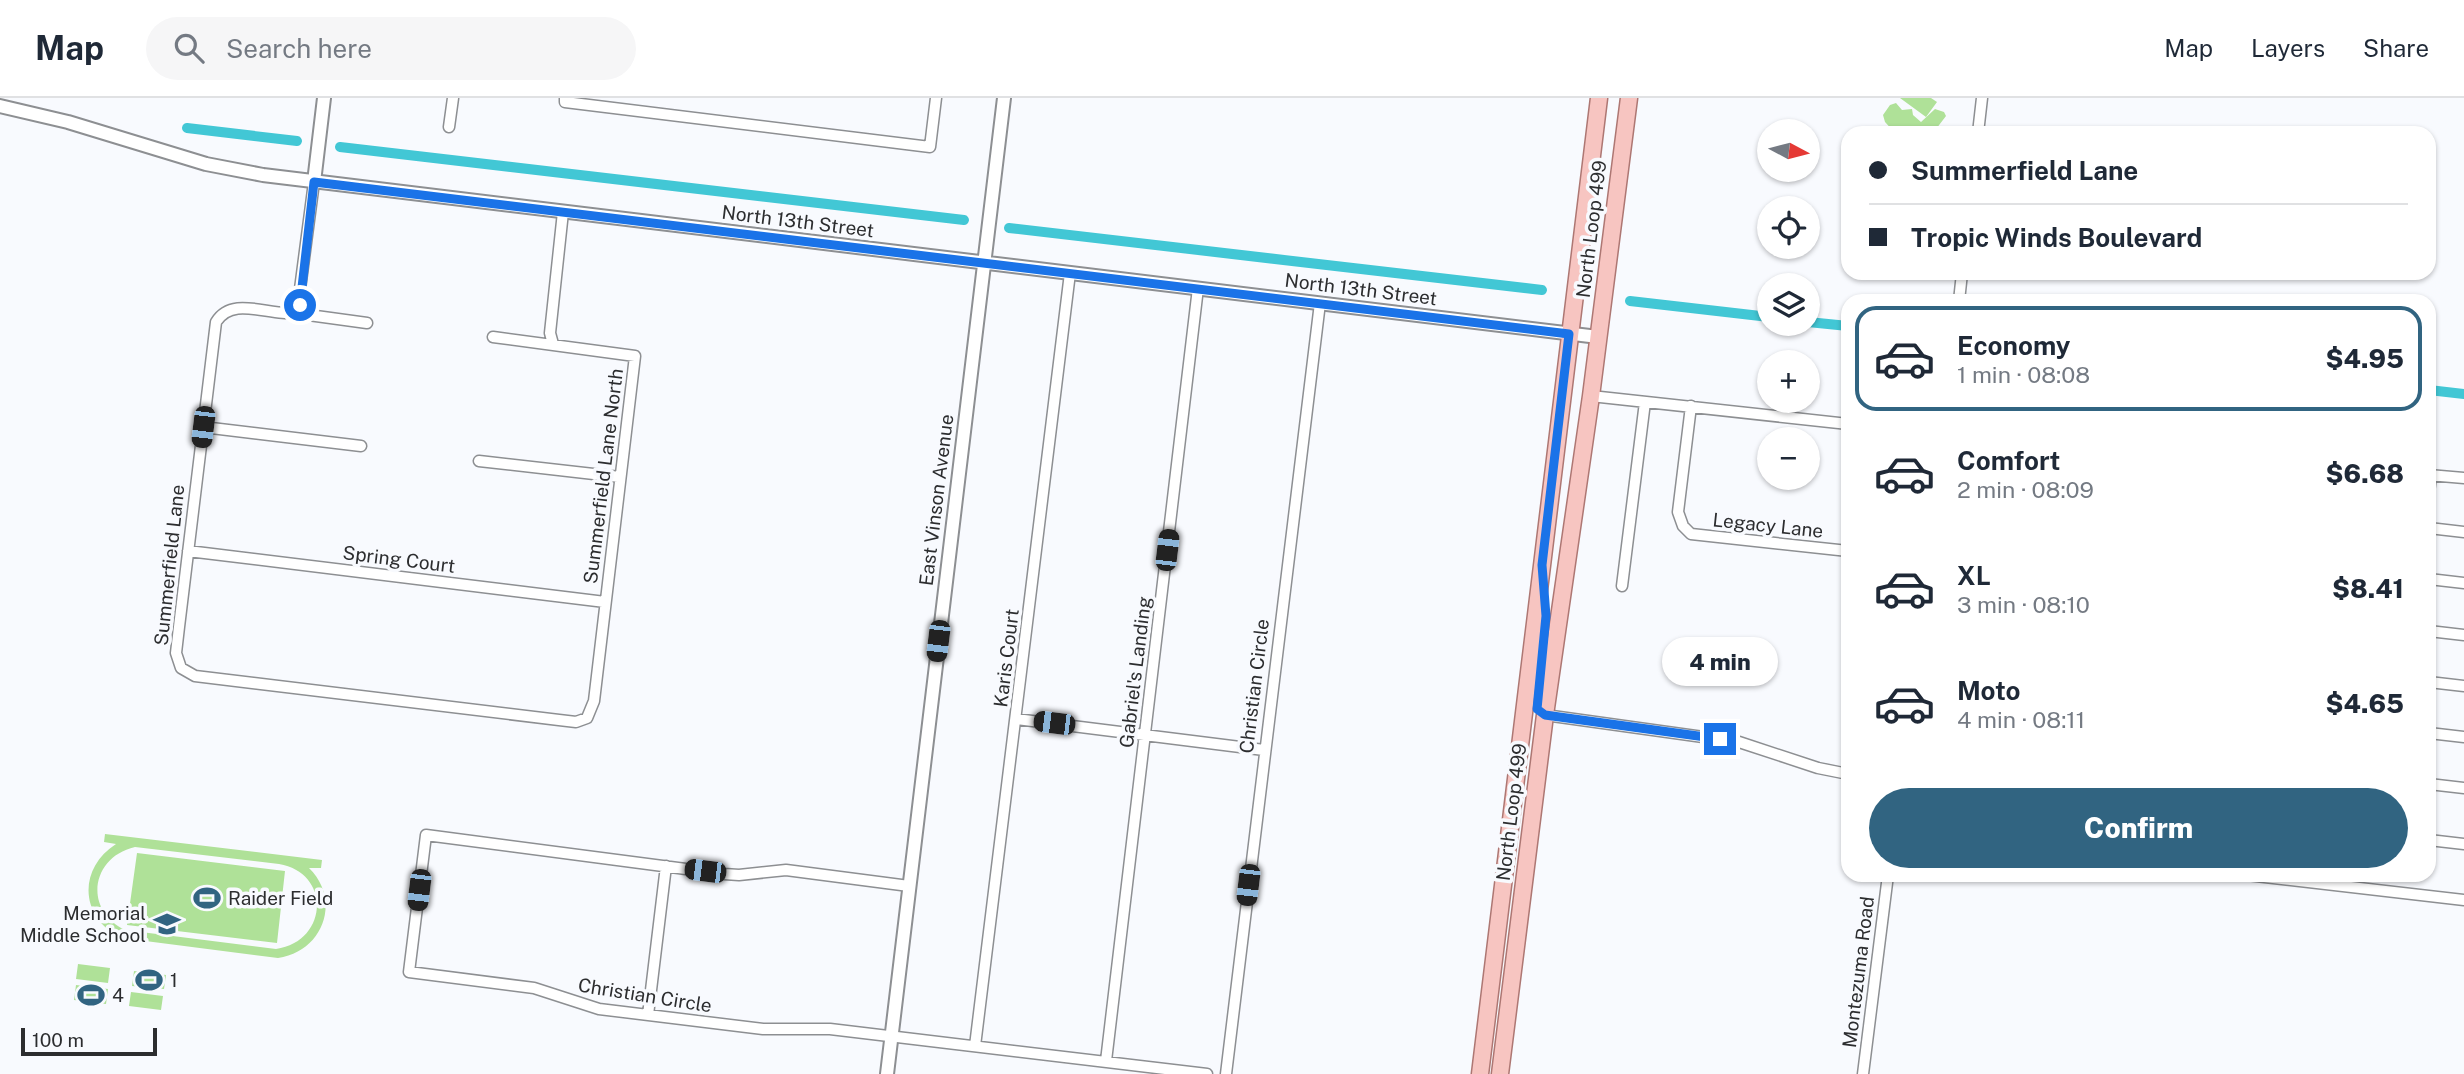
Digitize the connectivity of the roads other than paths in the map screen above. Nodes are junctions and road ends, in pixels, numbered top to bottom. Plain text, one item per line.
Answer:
1 (324, 98) edge
2 (453, 98) edge
3 (936, 98) edge
4 (1004, 98) edge
5 (1599, 98) edge
6 (1629, 98) edge
7 (1982, 98) edge
8 (565, 100) edge
9 (0, 106) edge
10 (1979, 126) edge
11 (449, 127) dead end
12 (314, 182) junction
13 (563, 212) junction
14 (984, 262) junction
15 (1070, 273) junction
16 (1198, 288) junction
17 (1320, 303) junction
18 (294, 313) junction
19 (367, 323) dead end
20 (1569, 334) junction
21 (493, 337) dead end
22 (1598, 337) junction
23 (553, 344) junction
24 (1591, 396) junction
25 (1645, 401) junction
26 (1691, 406) junction
27 (1841, 423) edge
28 (203, 427) junction
29 (361, 446) dead end
30 (479, 461) dead end
31 (2436, 476) edge
32 (620, 477) junction
33 (2464, 478) edge
34 (2436, 529) edge
35 (2464, 532) edge
36 (1841, 550) edge
37 (188, 551) junction
38 (1542, 565) junction
39 (2436, 580) edge
40 (2464, 583) edge
41 (1622, 586) dead end
42 (605, 602) junction
43 (2436, 632) edge
44 (2464, 635) edge
45 (2436, 683) edge
46 (2464, 686) edge
47 (1545, 715) junction
48 (1016, 719) junction
49 (2436, 734) edge
50 (1145, 735) junction
51 (2464, 737) edge
52 (1264, 750) junction
53 (1841, 773) edge
54 (2436, 785) edge
55 (2464, 788) edge
56 (2436, 841) edge
57 (2464, 844) edge
58 (666, 866) junction
59 (1887, 882) edge
60 (2308, 882) edge
61 (909, 886) junction
62 (2464, 900) edge
63 (648, 1015) junction
64 (891, 1036) junction
65 (975, 1046) junction
66 (1106, 1061) junction
67 (887, 1074) edge
68 (1206, 1074) edge
69 (1226, 1074) edge
70 (1480, 1074) edge
71 (1500, 1074) edge
72 (1863, 1074) edge

1 - 12 street
2 - 11 street
3 - 8 street
4 - 14 street, East Vinson Avenue
5 - 20 main road, North Loop 499
6 - 22 main road, North Loop 499
7 - 10 street
9 - 12 street, North 13th Street
12 - 13 street, North 13th Street
12 - 18 street
13 - 14 street, North 13th Street
13 - 23 street
14 - 15 street, North 13th Street
14 - 61 street, East Vinson Avenue
15 - 16 street, North 13th Street
15 - 48 street, Karis Court
16 - 17 street, North 13th Street
16 - 50 street, Gabriel's Landing
17 - 20 street, North 13th Street
17 - 52 street, Christian Circle
18 - 19 street
18 - 28 street, Summerfield Lane
20 - 22 street, North 13th Street
20 - 38 main road, North Loop 499
21 - 23 street
22 - 24 main road, North Loop 499
23 - 32 street, Summerfield Lane North
24 - 25 street
24 - 47 main road, North Loop 499
25 - 26 street
25 - 41 street
26 - 27 street
26 - 36 street, Legacy Lane
28 - 29 street
28 - 37 street, Summerfield Lane
30 - 32 street
31 - 33 street
32 - 42 street, Summerfield Lane North
34 - 35 street
37 - 42 street, Spring Court
37 - 42 street, Summerfield Lane
38 - 47 main road
38 - 70 main road, North Loop 499
39 - 40 street
43 - 44 street
45 - 46 street
47 - 53 street
47 - 71 main road, North Loop 499
48 - 50 street
48 - 65 street, Karis Court
49 - 51 street
50 - 52 street
50 - 66 street, Gabriel's Landing
52 - 69 street, Christian Circle
54 - 55 street
56 - 57 street
58 - 61 street
58 - 63 street
58 - 63 street, Christian Circle
59 - 72 street, Montezuma Road
60 - 62 street
61 - 64 street, East Vinson Avenue
63 - 64 street, Christian Circle
64 - 65 street, Christian Circle
64 - 67 street, East Vinson Avenue
65 - 66 street, Christian Circle
66 - 68 street, Christian Circle

